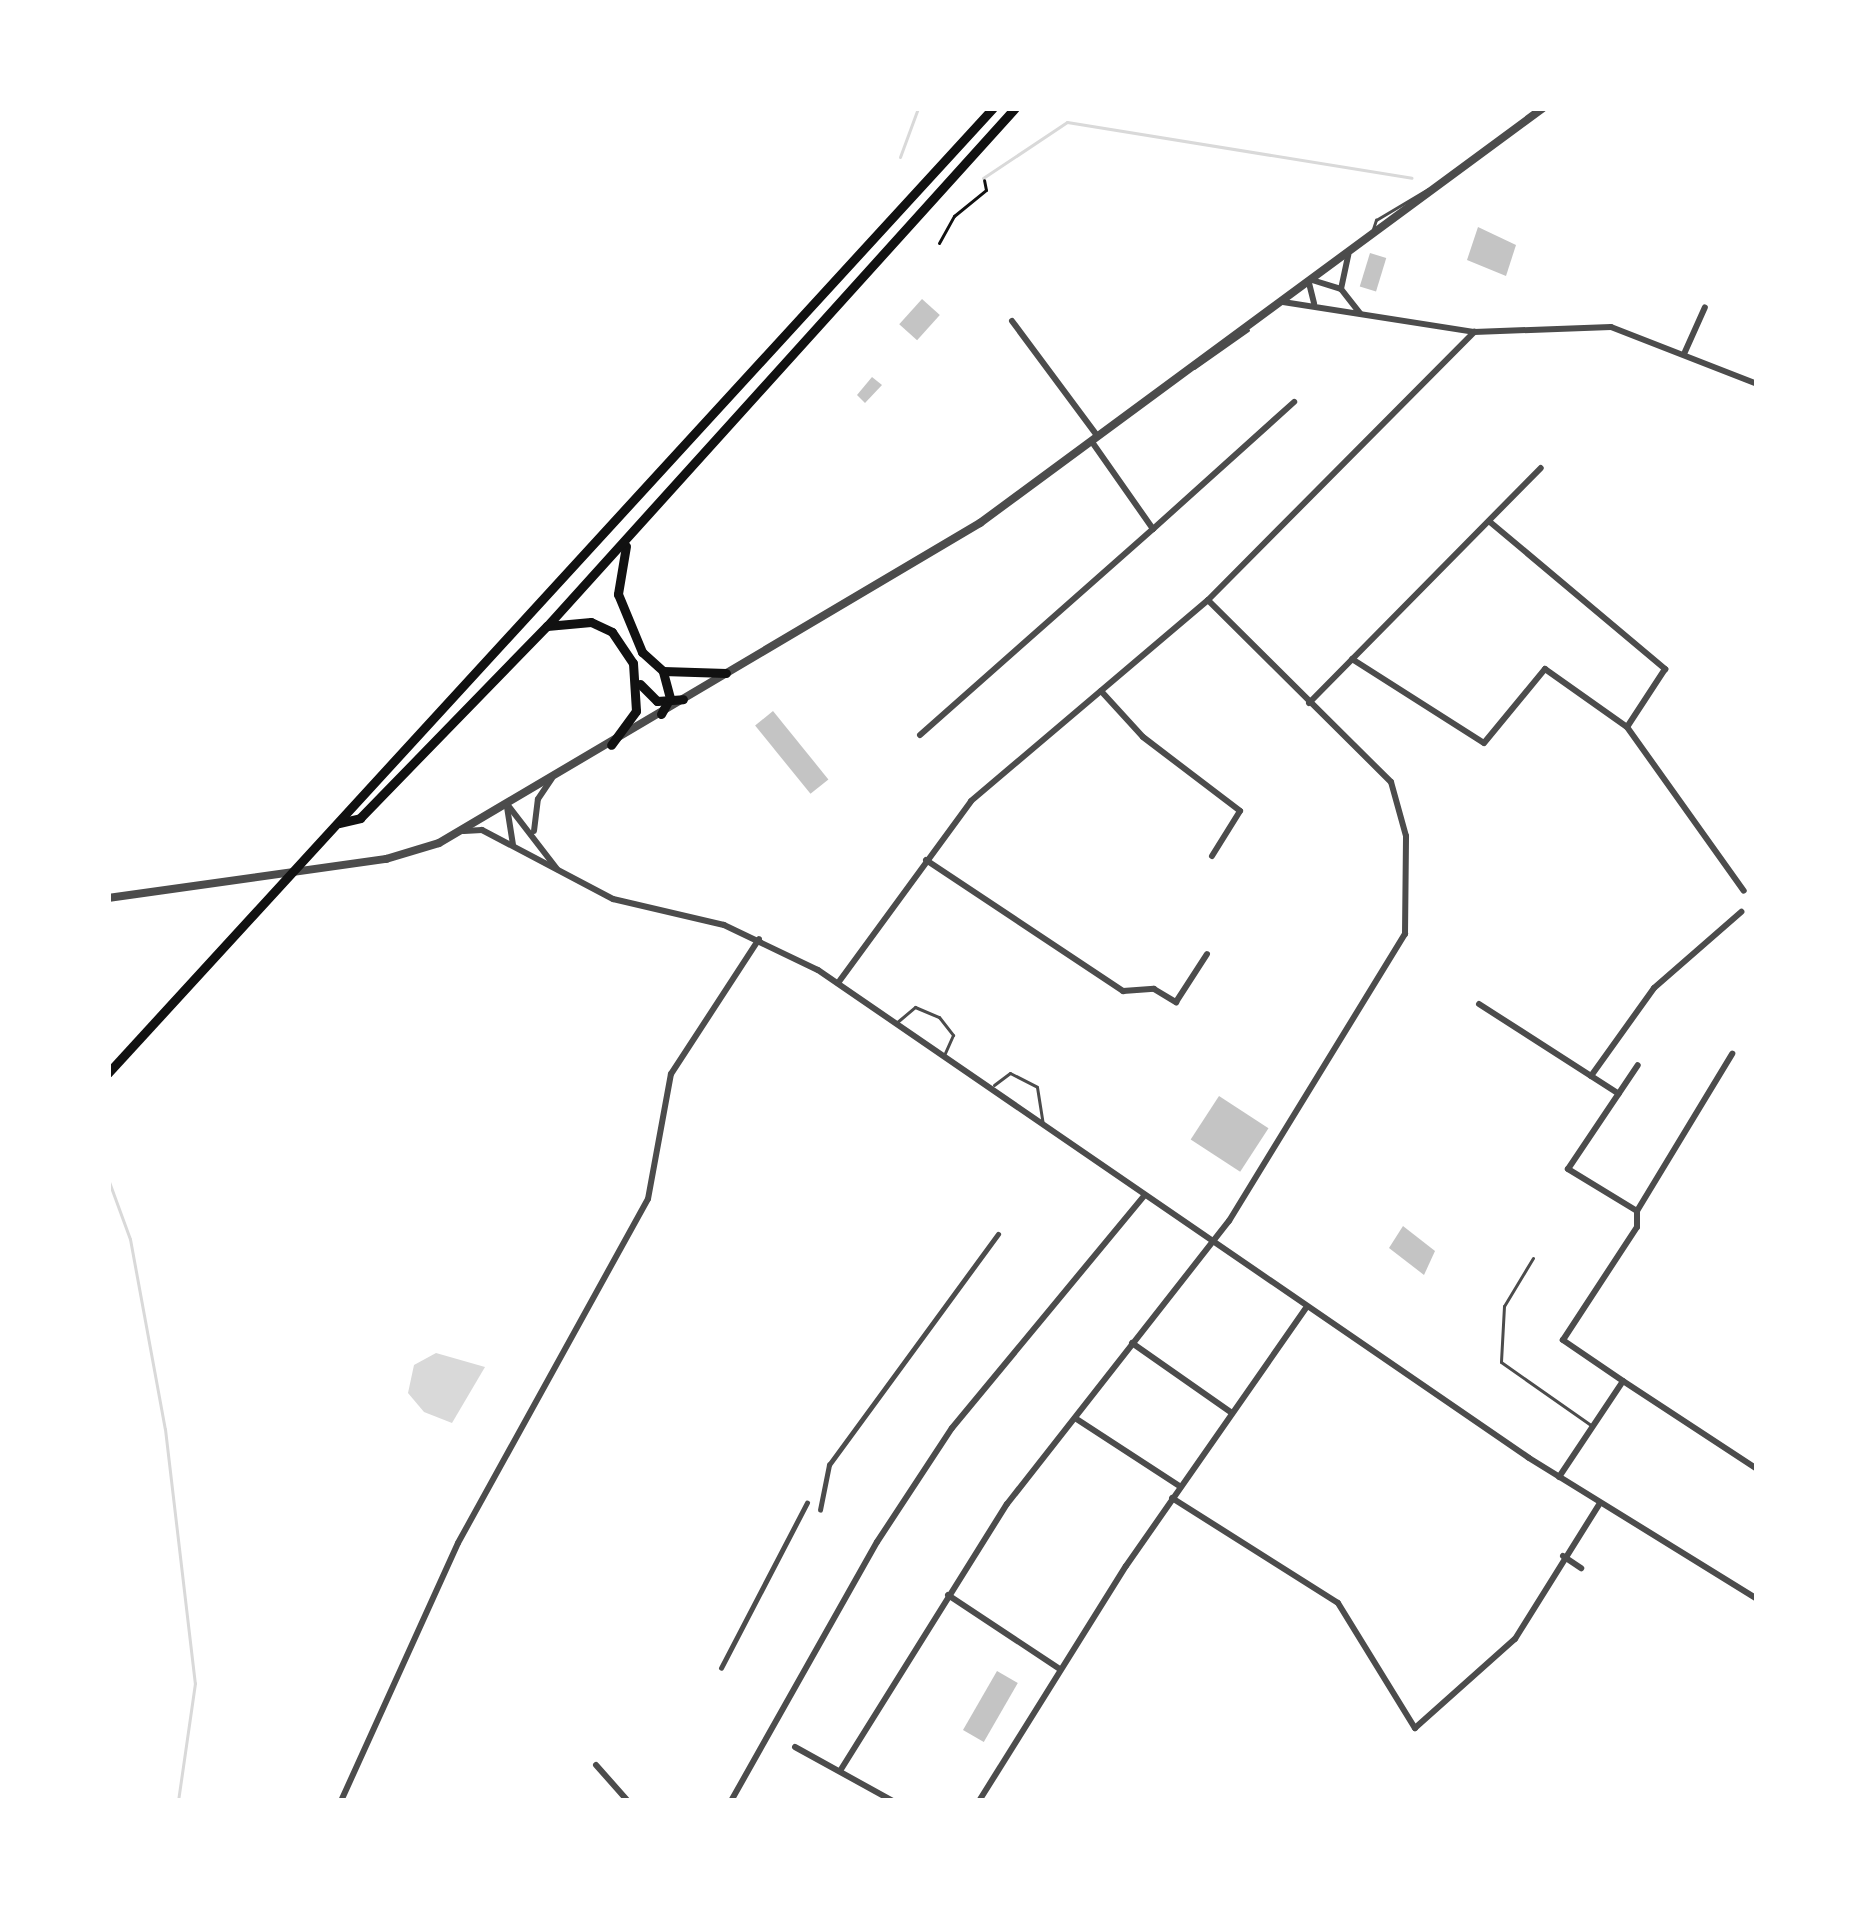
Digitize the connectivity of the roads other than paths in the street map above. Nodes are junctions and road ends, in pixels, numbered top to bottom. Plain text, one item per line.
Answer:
1 (994, 108) edge
2 (1015, 108) edge
3 (1543, 108) edge
4 (1348, 255) junction
5 (1310, 282) junction
6 (1341, 289) junction
7 (1283, 302) junction
8 (1314, 303) junction
9 (1706, 308) dead end
10 (1360, 313) junction
11 (1012, 321) dead end
12 (1474, 332) junction
13 (1684, 354) junction
14 (1757, 384) edge
15 (1294, 401) dead end
16 (1095, 440) junction
17 (1541, 468) dead end
18 (1490, 522) junction
19 (1153, 529) junction
20 (633, 532) junction
21 (1208, 600) junction
22 (547, 626) junction
23 (1352, 659) junction
24 (663, 671) junction
25 (726, 673) junction
26 (640, 684) junction
27 (1101, 691) junction
28 (683, 699) junction
29 (668, 702) junction
30 (1309, 703) junction
31 (661, 714) junction
32 (1627, 727) junction
33 (920, 736) dead end
34 (611, 746) junction
35 (552, 778) junction
36 (507, 804) junction
37 (339, 824) junction
38 (461, 831) junction
39 (534, 834) junction
40 (513, 845) junction
41 (1212, 856) dead end
42 (926, 860) junction
43 (559, 872) junction
44 (1744, 891) dead end
45 (108, 898) edge
46 (1741, 912) dead end
47 (759, 939) junction
48 (1207, 954) dead end
49 (838, 983) junction
50 (1479, 1004) dead end
51 (896, 1023) junction
52 (1732, 1054) dead end
53 (943, 1056) junction
54 (1638, 1065) dead end
55 (108, 1073) edge
56 (1591, 1076) junction
57 (991, 1089) junction
58 (1619, 1094) junction
59 (1043, 1126) junction
60 (1144, 1196) junction
61 (1636, 1211) junction
62 (998, 1234) dead end
63 (1210, 1241) junction
64 (1533, 1258) dead end
65 (1307, 1307) junction
66 (1132, 1343) junction
67 (1623, 1382) junction
68 (1232, 1413) junction
69 (1076, 1418) junction
70 (1593, 1427) junction
71 (1757, 1469) edge
72 (1559, 1477) junction
73 (1181, 1487) junction
74 (1172, 1498) junction
75 (806, 1502) dead end
76 (1600, 1502) junction
77 (820, 1510) dead end
78 (1563, 1556) junction
79 (1581, 1568) dead end
80 (947, 1594) junction
81 (1757, 1598) edge
82 (722, 1668) dead end
83 (1060, 1670) junction
84 (795, 1747) dead end
85 (596, 1765) dead end
86 (840, 1772) junction
87 (341, 1801) edge
88 (628, 1801) edge
89 (731, 1801) edge
90 (893, 1801) edge
91 (979, 1801) edge

1 - 37 main road
2 - 20 main road
3 - 4 street
4 - 5 street
4 - 6 street
5 - 6 street
5 - 7 street
5 - 8 street
6 - 10 street
7 - 8 street
7 - 16 street
8 - 10 street
9 - 13 street
10 - 12 street
11 - 16 street
12 - 13 street
12 - 21 street
13 - 14 street
15 - 19 street
16 - 19 street
16 - 25 street
17 - 18 street
18 - 23 street
18 - 32 street
19 - 33 street
20 - 22 main road
20 - 24 main road
21 - 27 street
21 - 30 street
22 - 26 main road
22 - 37 main road
23 - 30 street
23 - 32 street
24 - 25 main road
24 - 29 main road
25 - 28 street
26 - 29 main road
26 - 34 main road
27 - 41 street
27 - 42 street
28 - 29 main road
28 - 31 street
29 - 31 main road
30 - 63 street
31 - 34 street
32 - 44 street
34 - 35 street
35 - 36 street
35 - 39 street
36 - 38 street
36 - 39 street
36 - 40 street
37 - 55 main road
38 - 40 street
38 - 45 street
39 - 43 street
40 - 43 street
42 - 48 street
42 - 49 street
43 - 47 street
46 - 56 street
47 - 49 street
47 - 87 street
49 - 51 street
50 - 56 street
51 - 53 street
51 - 53 lane
52 - 61 street
53 - 57 street
54 - 58 street
56 - 58 street
57 - 59 street
57 - 59 lane
58 - 61 street
59 - 60 street
60 - 63 street
60 - 89 street
61 - 67 street
62 - 77 street
63 - 65 street
63 - 66 street
64 - 70 lane
65 - 68 street
65 - 72 street
66 - 68 street
66 - 69 street
67 - 70 street
67 - 71 street
68 - 73 street
69 - 73 street
69 - 80 street
70 - 72 street
72 - 76 street
73 - 74 street
74 - 78 street
74 - 83 street
75 - 82 street
76 - 78 street
76 - 81 street
78 - 79 street
80 - 83 street
80 - 86 street
83 - 91 street
84 - 86 street
85 - 88 street
86 - 90 street

